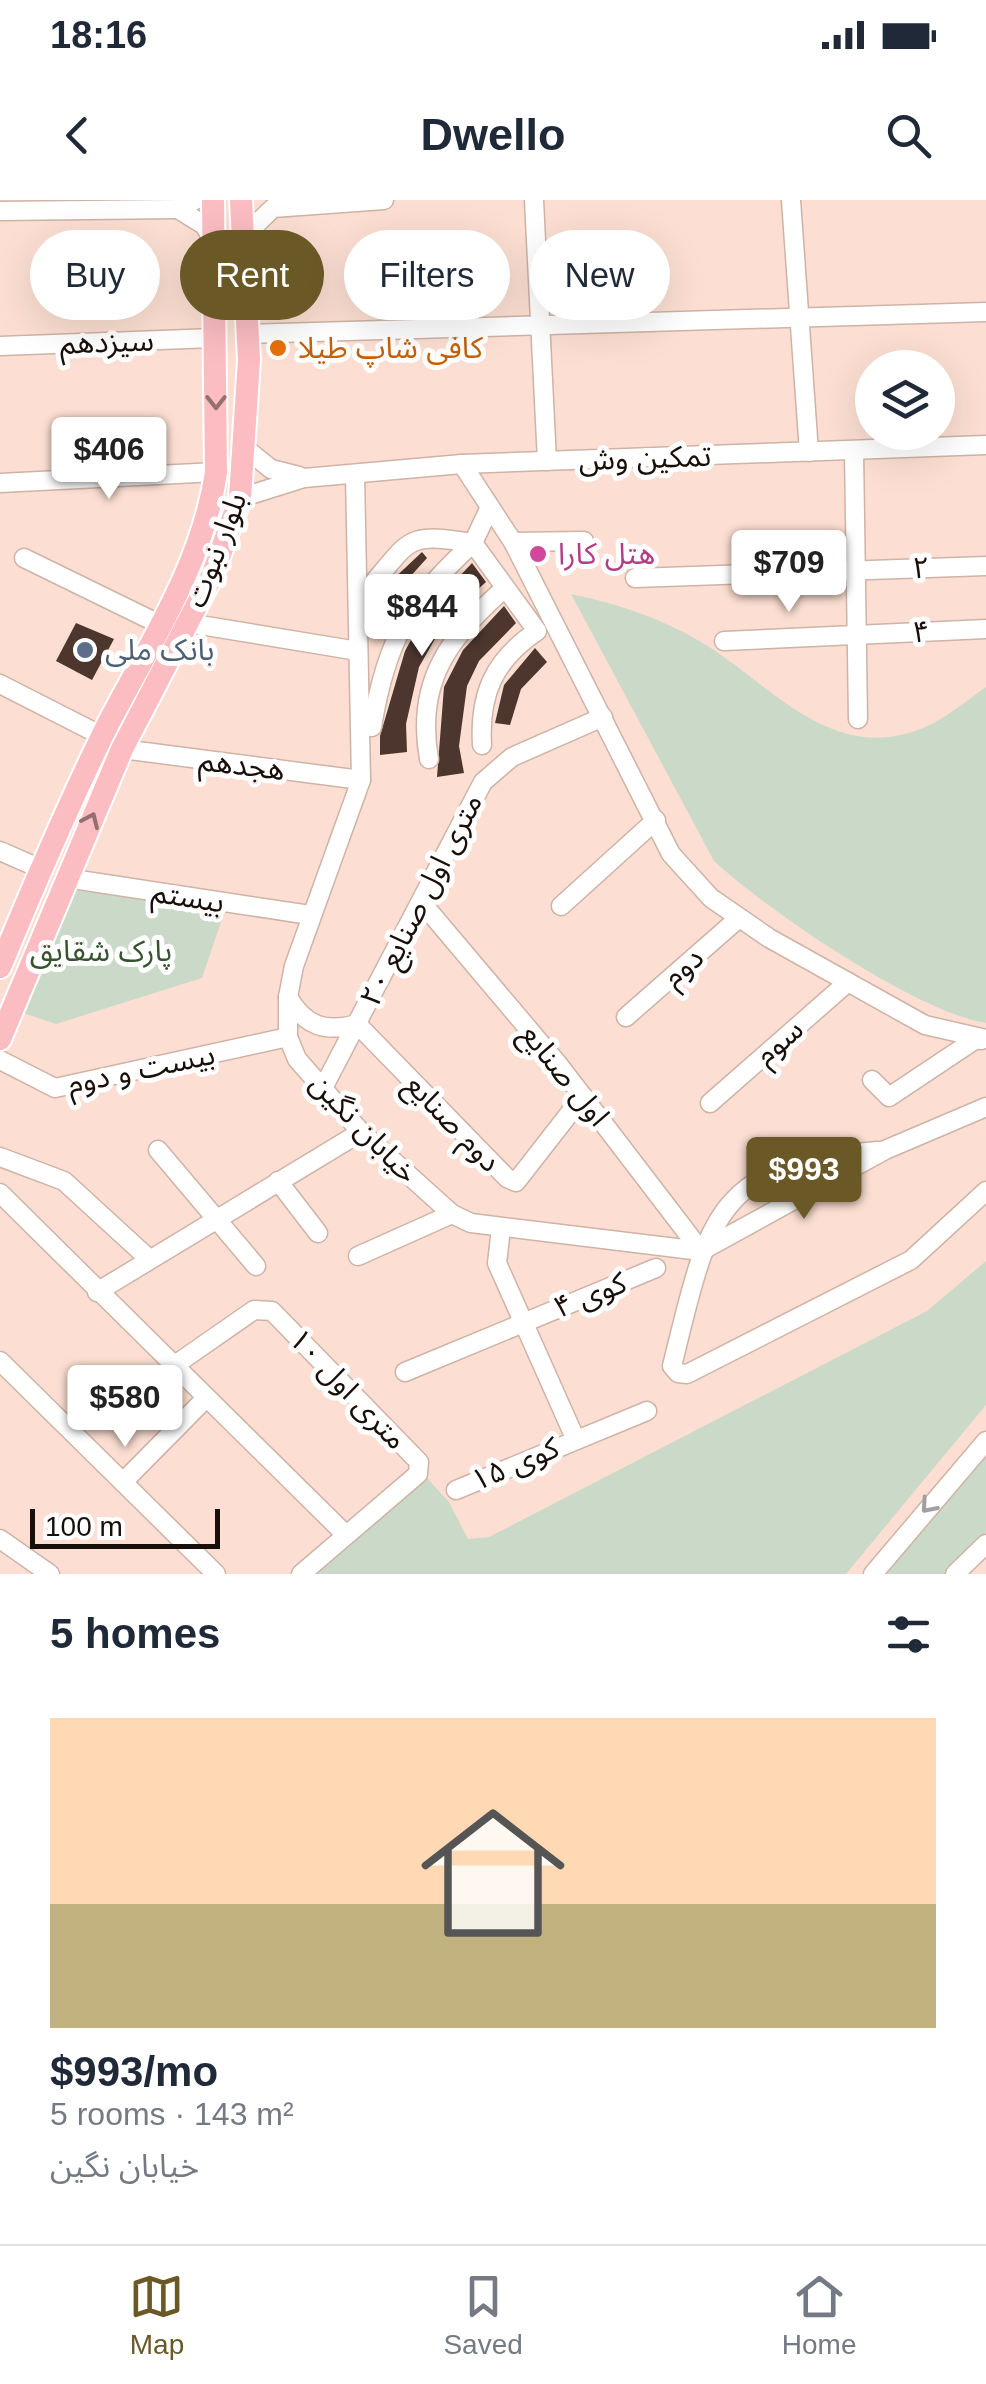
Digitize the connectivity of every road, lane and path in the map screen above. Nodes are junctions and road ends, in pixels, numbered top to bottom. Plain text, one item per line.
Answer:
1 (213, 200) edge
2 (241, 200) edge
3 (384, 200) edge
4 (534, 200) edge
5 (790, 200) edge
6 (187, 204) edge
7 (0, 210) edge
8 (207, 230) edge
9 (212, 230) edge
10 (242, 230) edge
11 (250, 230) edge
12 (986, 312) edge
13 (799, 315) junction
14 (214, 320) edge
15 (246, 320) edge
16 (540, 326) junction
17 (248, 334) junction
18 (214, 338) junction
19 (0, 346) edge
20 (249, 360) junction
21 (216, 366) junction
22 (986, 445) edge
23 (246, 449) junction
24 (854, 451) junction
25 (809, 452) junction
26 (547, 461) junction
27 (462, 464) junction
28 (216, 472) junction
29 (355, 474) junction
30 (304, 478) junction
31 (0, 483) edge
32 (240, 498) junction
33 (490, 507) junction
34 (584, 541) dead end
35 (513, 542) junction
36 (473, 543) junction
37 (24, 558) dead end
38 (986, 566) edge
39 (856, 570) junction
40 (635, 578) dead end
41 (505, 588) junction
42 (368, 589) dead end
43 (188, 623) junction
44 (158, 624) junction
45 (986, 628) edge
46 (857, 636) junction
47 (724, 641) dead end
48 (358, 650) junction
49 (0, 684) edge
50 (604, 717) junction
51 (858, 719) dead end
52 (372, 727) dead end
53 (112, 743) junction
54 (482, 745) dead end
55 (429, 759) dead end
56 (361, 780) junction
57 (656, 820) junction
58 (0, 852) edge
59 (41, 869) junction
60 (66, 878) junction
61 (423, 904) junction
62 (562, 906) dead end
63 (310, 915) junction
64 (740, 918) junction
65 (0, 967) edge
66 (848, 982) junction
67 (288, 997) junction
68 (626, 1017) dead end
69 (357, 1024) junction
70 (288, 1037) junction
71 (0, 1039) edge
72 (983, 1040) edge
73 (0, 1060) edge
74 (872, 1080) dead end
75 (323, 1088) junction
76 (583, 1096) junction
77 (710, 1102) dead end
78 (986, 1107) edge
79 (361, 1132) junction
80 (158, 1150) dead end
81 (885, 1150) junction
82 (0, 1158) edge
83 (278, 1181) junction
84 (986, 1191) edge
85 (0, 1193) edge
86 (452, 1214) junction
87 (216, 1218) junction
88 (501, 1229) junction
89 (318, 1233) dead end
90 (701, 1251) junction
91 (358, 1256) dead end
92 (148, 1258) junction
93 (256, 1266) dead end
94 (656, 1268) dead end
95 (98, 1292) junction
96 (524, 1322) junction
97 (0, 1361) edge
98 (172, 1367) junction
99 (405, 1372) dead end
100 (206, 1398) junction
101 (646, 1410) dead end
102 (575, 1438) junction
103 (986, 1441) edge
104 (123, 1482) junction
105 (456, 1490) dead end
106 (345, 1534) junction
107 (0, 1539) edge
108 (986, 1544) edge
109 (50, 1574) edge
110 (216, 1574) edge
111 (301, 1574) edge
112 (873, 1574) edge
113 (956, 1574) edge

1 - 9 main road, بلوار نبوت
2 - 10 main road, بلوار نبوت
3 - 11 street
4 - 16 street
5 - 13 street
6 - 7 street
6 - 8 street
12 - 13 street
13 - 16 street
13 - 25 street
14 - 18 main road, بلوار نبوت
15 - 17 main road, بلوار نبوت
16 - 17 street
16 - 26 street
17 - 20 main road, بلوار نبوت
18 - 19 street, سیزدهم
18 - 21 main road, بلوار نبوت
20 - 21 main road
20 - 23 main road, بلوار نبوت
21 -> 28 main road, بلوار نبوت
22 - 24 street, تمکین وش
23 - 30 street
23 - 32 main road, بلوار نبوت
24 - 25 street, تمکین وش
24 - 39 street
25 - 26 street, تمکین وش
26 - 27 street, تمکین وش
27 - 29 street, تمکین وش
27 - 33 street
28 - 31 street
28 - 44 main road, بلوار نبوت
29 - 30 street, تمکین وش
29 - 48 street
30 - 32 street
32 - 43 main road, بلوار نبوت
33 - 35 street
33 - 36 street
34 - 35 street
35 - 50 street
36 - 41 street
36 - 42 street
36 - 52 street
37 - 44 street
38 - 39 street, ۲
39 - 40 street, ۲
39 - 46 street
41 - 54 street
41 - 55 street
43 - 48 street
43 - 53 main road, بلوار نبوت
44 - 53 main road, بلوار نبوت
45 - 46 street, ۴
46 - 47 street, ۴
46 - 51 street
48 - 56 street
49 - 53 street, هجدهم
50 - 57 street
50 - 61 street, ۲۰ متری اول صنایع
53 - 56 street, هجدهم
53 - 59 main road, بلوار نبوت
60 -> 53 main road, بلوار نبوت
56 - 63 street
57 - 62 street
57 - 64 street
58 - 59 street
59 - 65 main road, بلوار نبوت
60 - 63 street, بیستم
60 - 71 main road, بلوار نبوت
61 - 69 street, ۲۰ متری اول صنایع
61 - 76 street, اول صنایع
63 - 67 street
64 - 66 street
64 - 68 street, دوم
66 - 72 street
66 - 77 street, سوم
67 - 69 street
67 - 70 street
69 - 75 street, ۲۰ متری اول صنایع
69 - 76 street, دوم صنایع
70 - 73 street, بیست و دوم
70 - 75 street, خیابان نگین
72 - 74 street
75 - 79 street, خیابان نگین
76 - 90 street, اول صنایع
78 - 81 street
79 - 83 street
79 - 86 street, خیابان نگین
80 - 87 street
81 - 90 street
81 - 90 street
82 - 92 street
83 - 87 street
83 - 89 street
84 - 90 street
85 - 95 street
86 - 88 street, خیابان نگین
86 - 91 street
87 - 92 street
87 - 93 street
88 - 90 street, خیابان نگین
88 - 96 street
92 - 95 street
94 - 96 street, کوی ۴
95 - 98 street
96 - 99 street, کوی ۴
96 - 102 street
97 - 104 street
98 - 100 street
98 - 106 street, ۱۰ متری اول
100 - 104 street
100 - 106 street
101 - 102 street, کوی ۱۵
102 - 105 street, کوی ۱۵
103 -> 112 street
104 - 110 street
106 - 111 street
107 - 109 street
108 - 113 street

